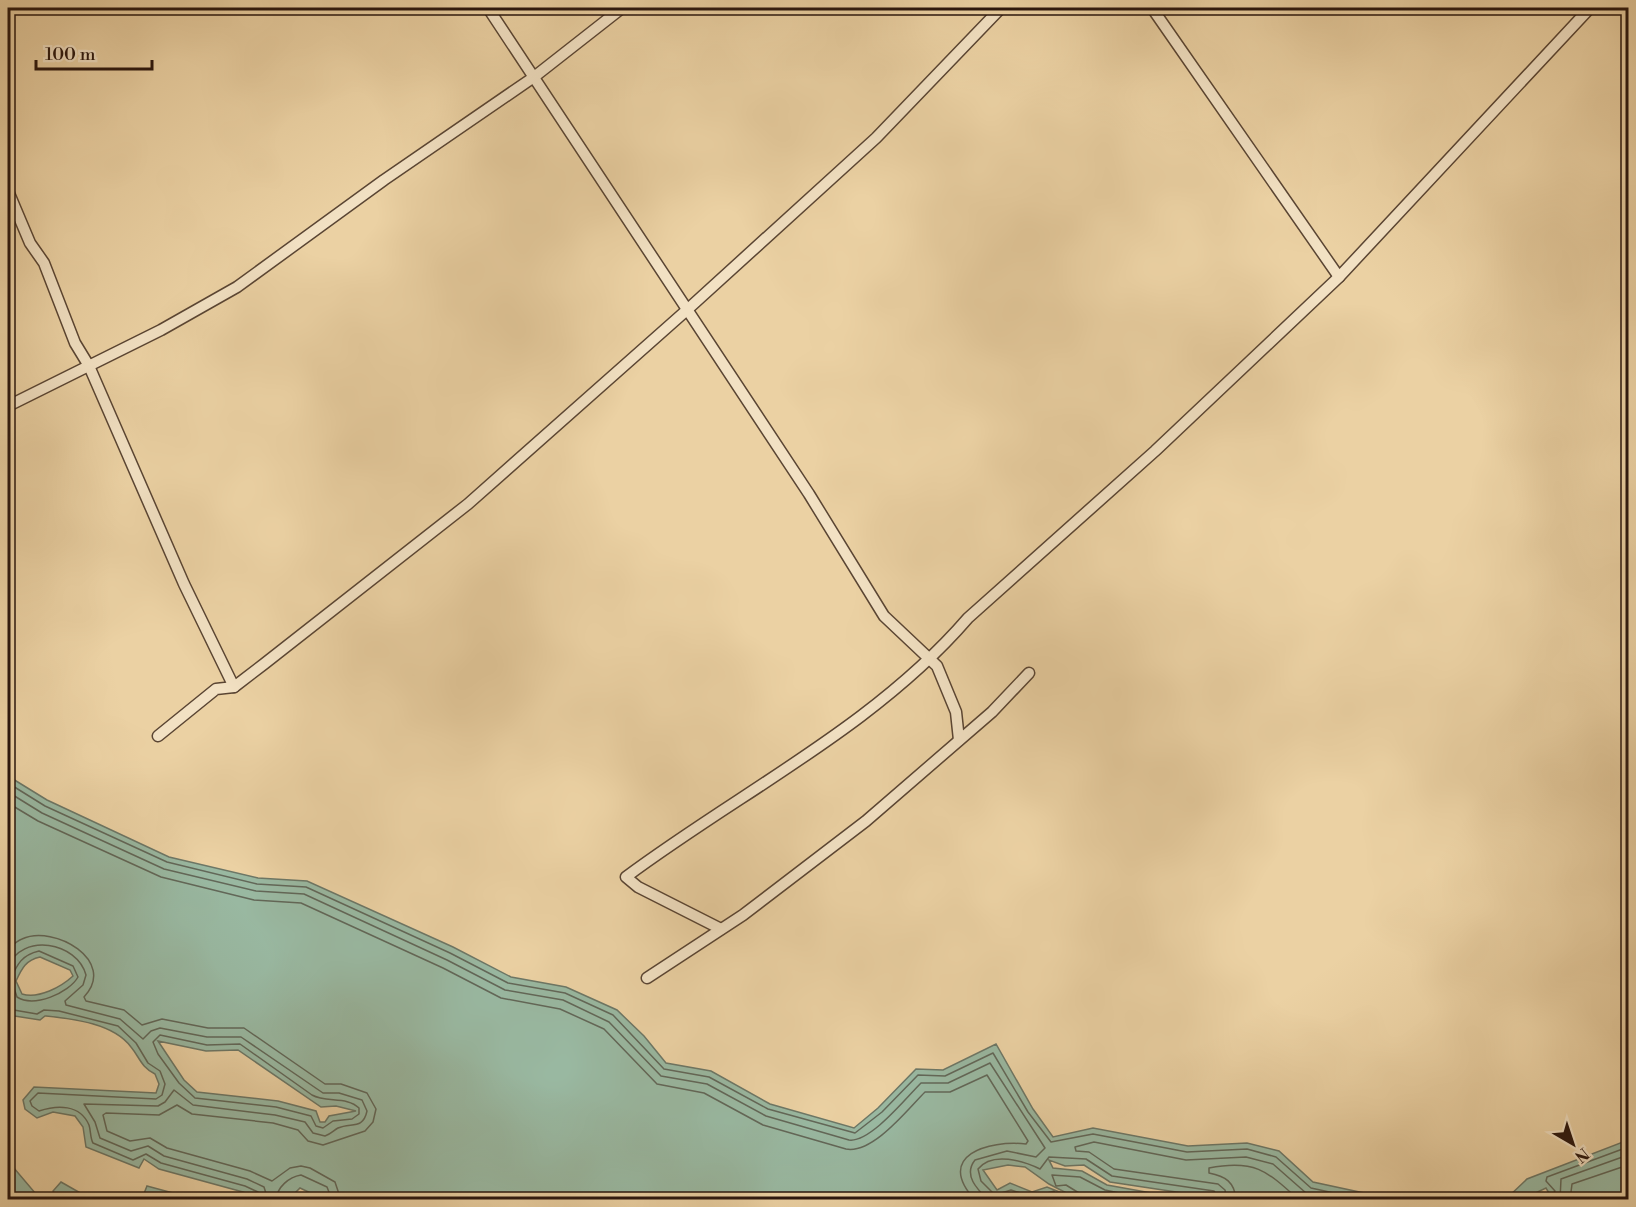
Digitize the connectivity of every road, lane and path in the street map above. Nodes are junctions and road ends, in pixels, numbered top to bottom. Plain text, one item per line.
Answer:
1 (488, 8) edge
2 (622, 8) edge
3 (1001, 8) edge
4 (1152, 8) edge
5 (1590, 8) edge
6 (534, 77) junction
7 (8, 191) edge
8 (1339, 277) junction
9 (688, 309) junction
10 (89, 366) junction
11 (8, 406) edge
12 (929, 657) junction
13 (1029, 673) dead end
14 (234, 687) junction
15 (158, 736) dead end
16 (959, 740) junction
17 (721, 929) junction
18 (647, 978) dead end

1 - 6 street
2 - 6 street
3 - 9 street
4 - 8 street
5 - 8 street
6 - 9 street
6 - 10 street
7 - 10 street
8 - 12 street
9 - 12 street
9 - 14 street
10 - 11 street
10 - 14 street
12 - 16 street
12 - 17 street
13 - 16 street
14 - 15 street
16 - 17 street
17 - 18 street

